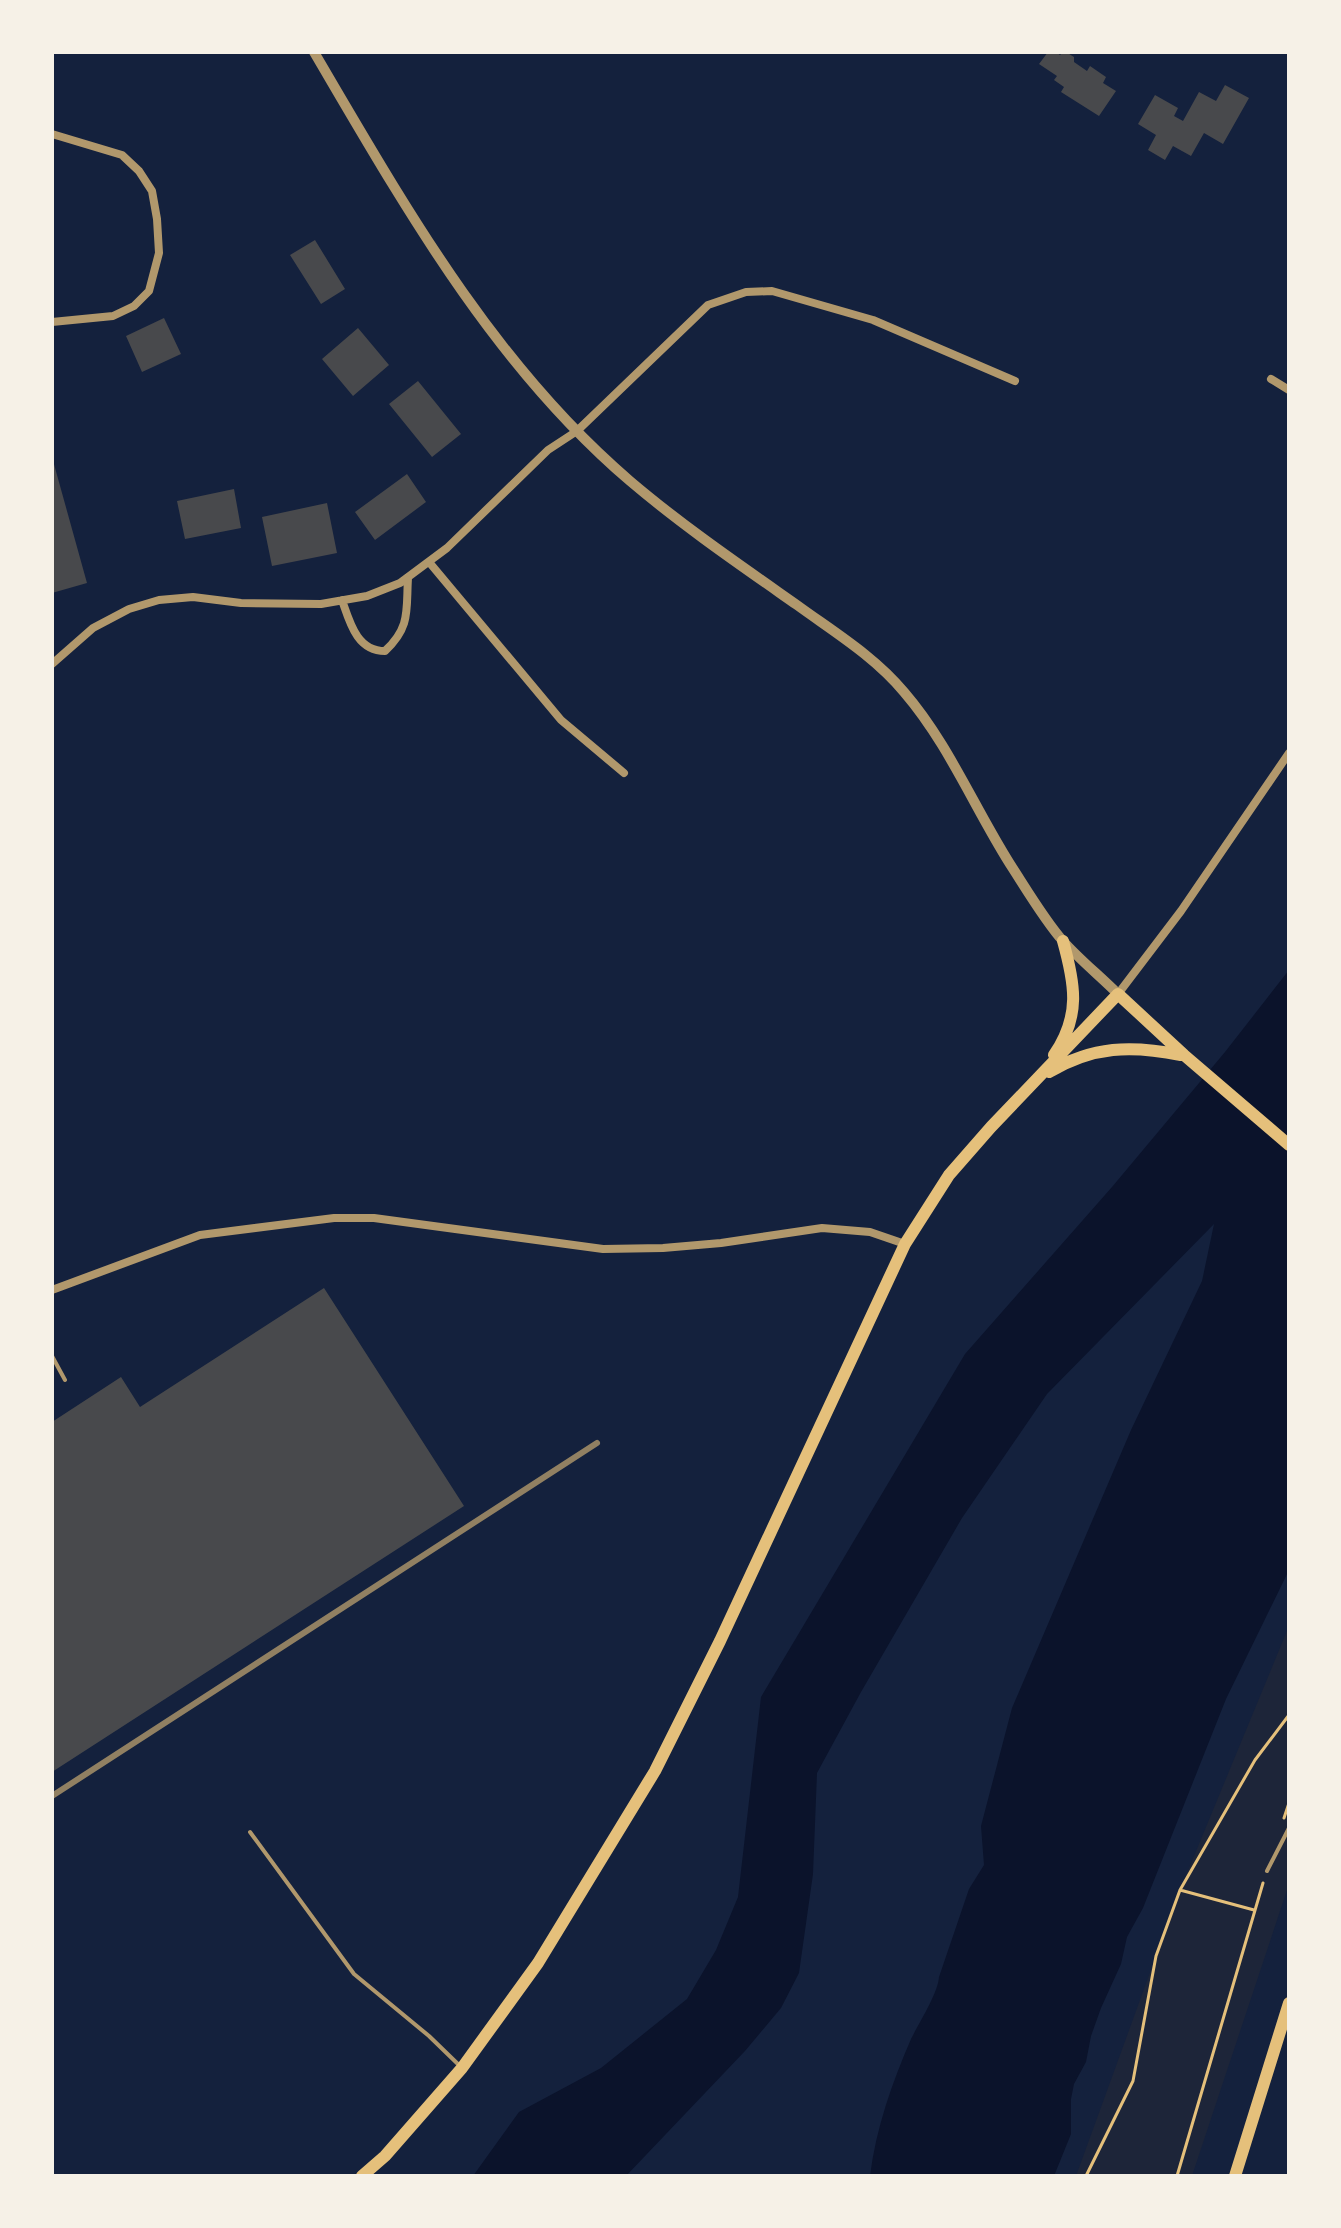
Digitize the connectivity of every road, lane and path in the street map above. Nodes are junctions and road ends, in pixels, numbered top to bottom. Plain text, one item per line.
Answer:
1 (314, 52) edge
2 (52, 134) edge
3 (52, 322) edge
4 (1271, 379) dead end
5 (1015, 381) dead end
6 (1289, 390) edge
7 (577, 431) junction
8 (429, 562) junction
9 (408, 578) junction
10 (342, 600) junction
11 (52, 664) edge
12 (1289, 753) edge
13 (624, 773) dead end
14 (1063, 941) junction
15 (1118, 994) junction
16 (1184, 1055) junction
17 (1036, 1080) junction
18 (1289, 1145) edge
19 (905, 1244) junction
20 (52, 1290) edge
21 (52, 1356) edge
22 (65, 1380) dead end
23 (1289, 1715) edge
24 (1289, 1803) edge
25 (1289, 1828) edge
26 (1280, 1830) dead end
27 (250, 1832) dead end
28 (1267, 1871) joint
29 (1180, 1890) junction
30 (1254, 1910) junction
31 (1289, 2003) edge
32 (462, 2068) junction
33 (362, 2176) edge
34 (1086, 2176) edge
35 (1177, 2176) edge
36 (1235, 2176) edge

1 - 7 street
2 - 3 street
4 - 6 street
5 - 7 street
7 - 8 street
7 - 14 street
8 - 9 street
8 - 13 street
9 - 10 street
9 - 10 street
10 - 11 street
12 - 15 street
14 - 15 street
14 - 17 main road
15 - 16 main road
15 - 17 main road
16 - 17 main road
16 - 18 main road
17 - 19 main road
19 - 20 street
19 - 32 main road
21 - 22 lane
23 - 29 path
24 - 26 path
25 - 28 lane
27 - 32 lane
28 - 30 path
29 - 30 path
29 - 34 path
30 - 35 path
31 - 36 main road
32 - 33 main road

